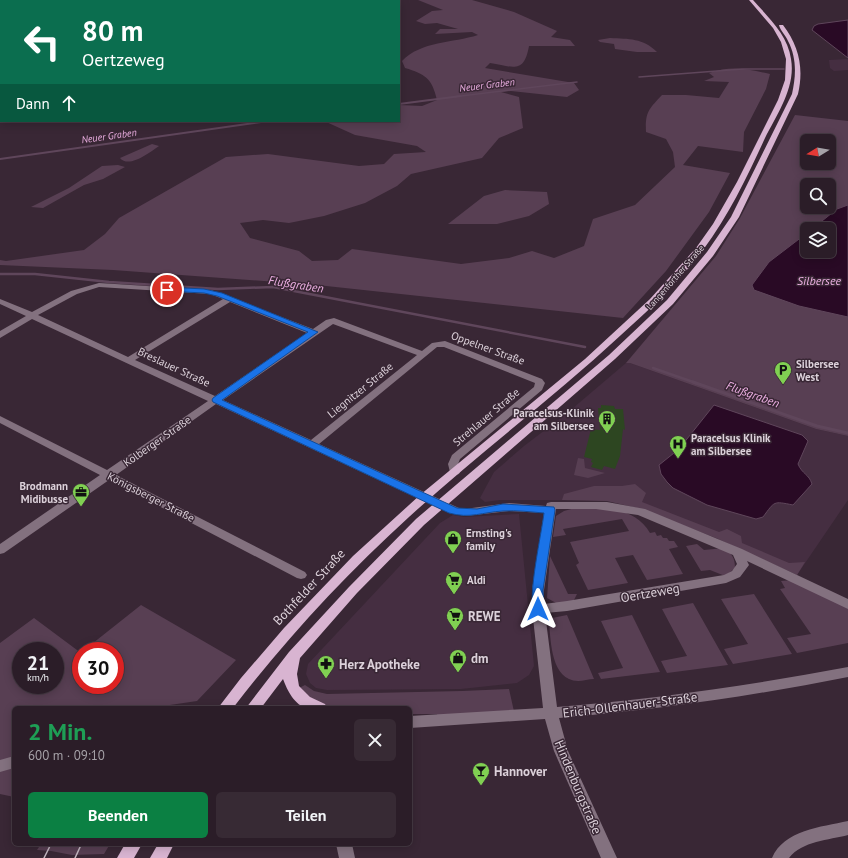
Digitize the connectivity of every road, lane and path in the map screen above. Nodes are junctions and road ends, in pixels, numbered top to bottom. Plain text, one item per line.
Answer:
1 (756, 1) edge
2 (229, 299) junction
3 (0, 300) edge
4 (32, 316) junction
5 (314, 332) junction
6 (0, 335) edge
7 (423, 354) junction
8 (129, 360) junction
9 (540, 383) joint
10 (216, 400) junction
11 (0, 419) edge
12 (313, 444) junction
13 (455, 472) junction
14 (108, 475) junction
15 (424, 497) junction
16 (440, 505) junction
17 (550, 508) junction
18 (0, 550) edge
19 (738, 552) junction
20 (301, 575) dead end
21 (848, 604) edge
22 (538, 609) junction
23 (294, 656) junction
24 (848, 672) edge
25 (228, 706) edge
26 (255, 706) edge
27 (314, 706) edge
28 (552, 714) junction
29 (412, 722) edge
30 (12, 763) edge
31 (0, 766) edge
32 (848, 828) edge
33 (133, 846) edge
34 (165, 846) edge
35 (344, 846) edge
36 (125, 858) edge
37 (158, 858) edge
38 (347, 858) edge
39 (608, 858) edge
40 (780, 858) edge

1 - 13 main road, Langenforther Straße
1 - 16 main road, Langenforther Straße
2 - 4 street
2 - 5 street
2 - 8 street
3 - 4 street, Breslauer Straße
4 - 6 street
4 - 8 street, Breslauer Straße
5 - 7 street, Kolberger Straße
5 - 10 street, Kolberger Straße
7 - 9 street, Oppelner Straße
7 - 12 street, Liegnitzer Straße
8 - 10 street, Breslauer Straße
9 - 13 street, Strehlauer Straße
10 - 12 street, Breslauer Straße
10 - 14 street, Kolberger Straße
11 - 14 street, Königsberger Straße
12 - 15 street, Breslauer Straße
13 - 15 main road, Langenforther Straße
14 - 18 street, Kolberger Straße
14 - 20 street, Königsberger Straße
15 - 16 street
15 - 25 main road, Bothfelder Straße
16 - 17 street
16 - 23 main road
17 - 19 street
17 - 22 street
19 - 21 street
19 - 22 street, Oertzeweg
22 - 28 street
23 - 26 main road
23 - 27 main road
24 - 28 street, Erich-Ollenhauer-Straße
28 - 29 street, Erich-Ollenhauer-Straße
28 - 39 street, Hindenburgstraße
30 - 31 street
32 - 40 street
33 - 36 main road
34 - 37 main road
35 - 38 street

